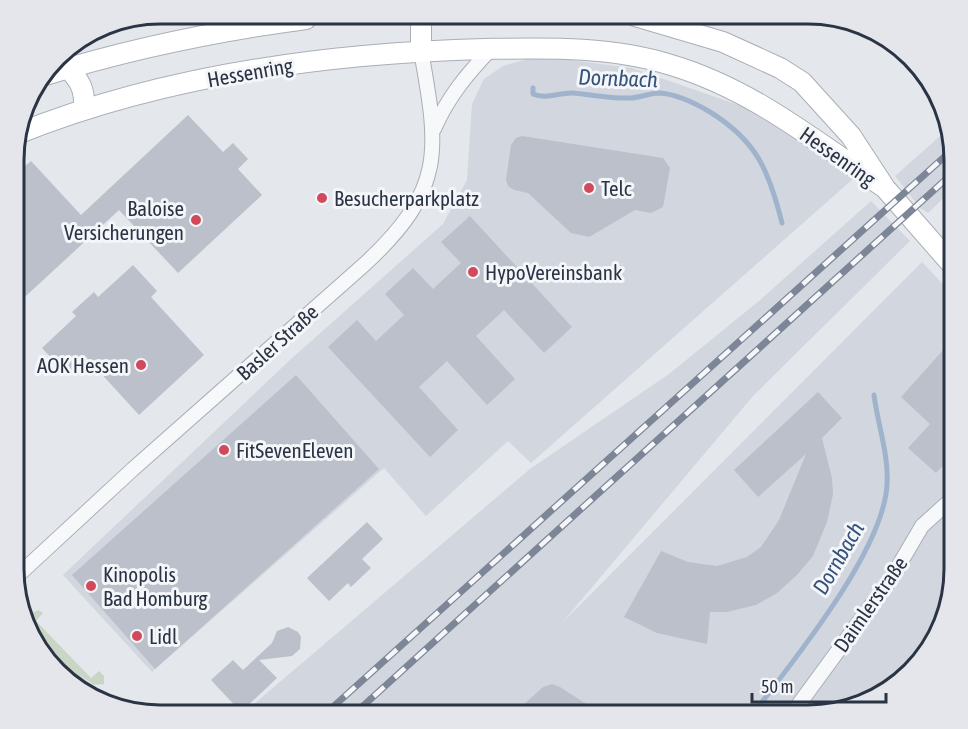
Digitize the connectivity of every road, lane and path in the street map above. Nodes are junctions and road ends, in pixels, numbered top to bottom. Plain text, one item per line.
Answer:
1 (272, 24) edge
2 (421, 24) edge
3 (662, 24) edge
4 (491, 49) junction
5 (421, 51) junction
6 (68, 68) junction
7 (57, 71) edge
8 (84, 109) junction
9 (434, 129) junction
10 (28, 130) edge
11 (885, 188) junction
12 (933, 240) junction
13 (944, 248) edge
14 (944, 254) edge
15 (944, 506) edge
16 (24, 570) edge
17 (799, 705) edge

1 - 6 street, Hessenring
2 - 5 street
3 - 11 street, Hessenring
4 - 5 street, Hessenring
4 - 9 street
4 - 11 street, Hessenring
5 - 8 street, Hessenring
5 - 9 street, Basler Straße
6 - 7 street, Hessenring
6 - 8 street
8 - 10 street, Hessenring
9 - 16 street, Basler Straße
11 - 12 street
12 - 13 street
12 - 14 street
15 - 17 street, Daimlerstraße

